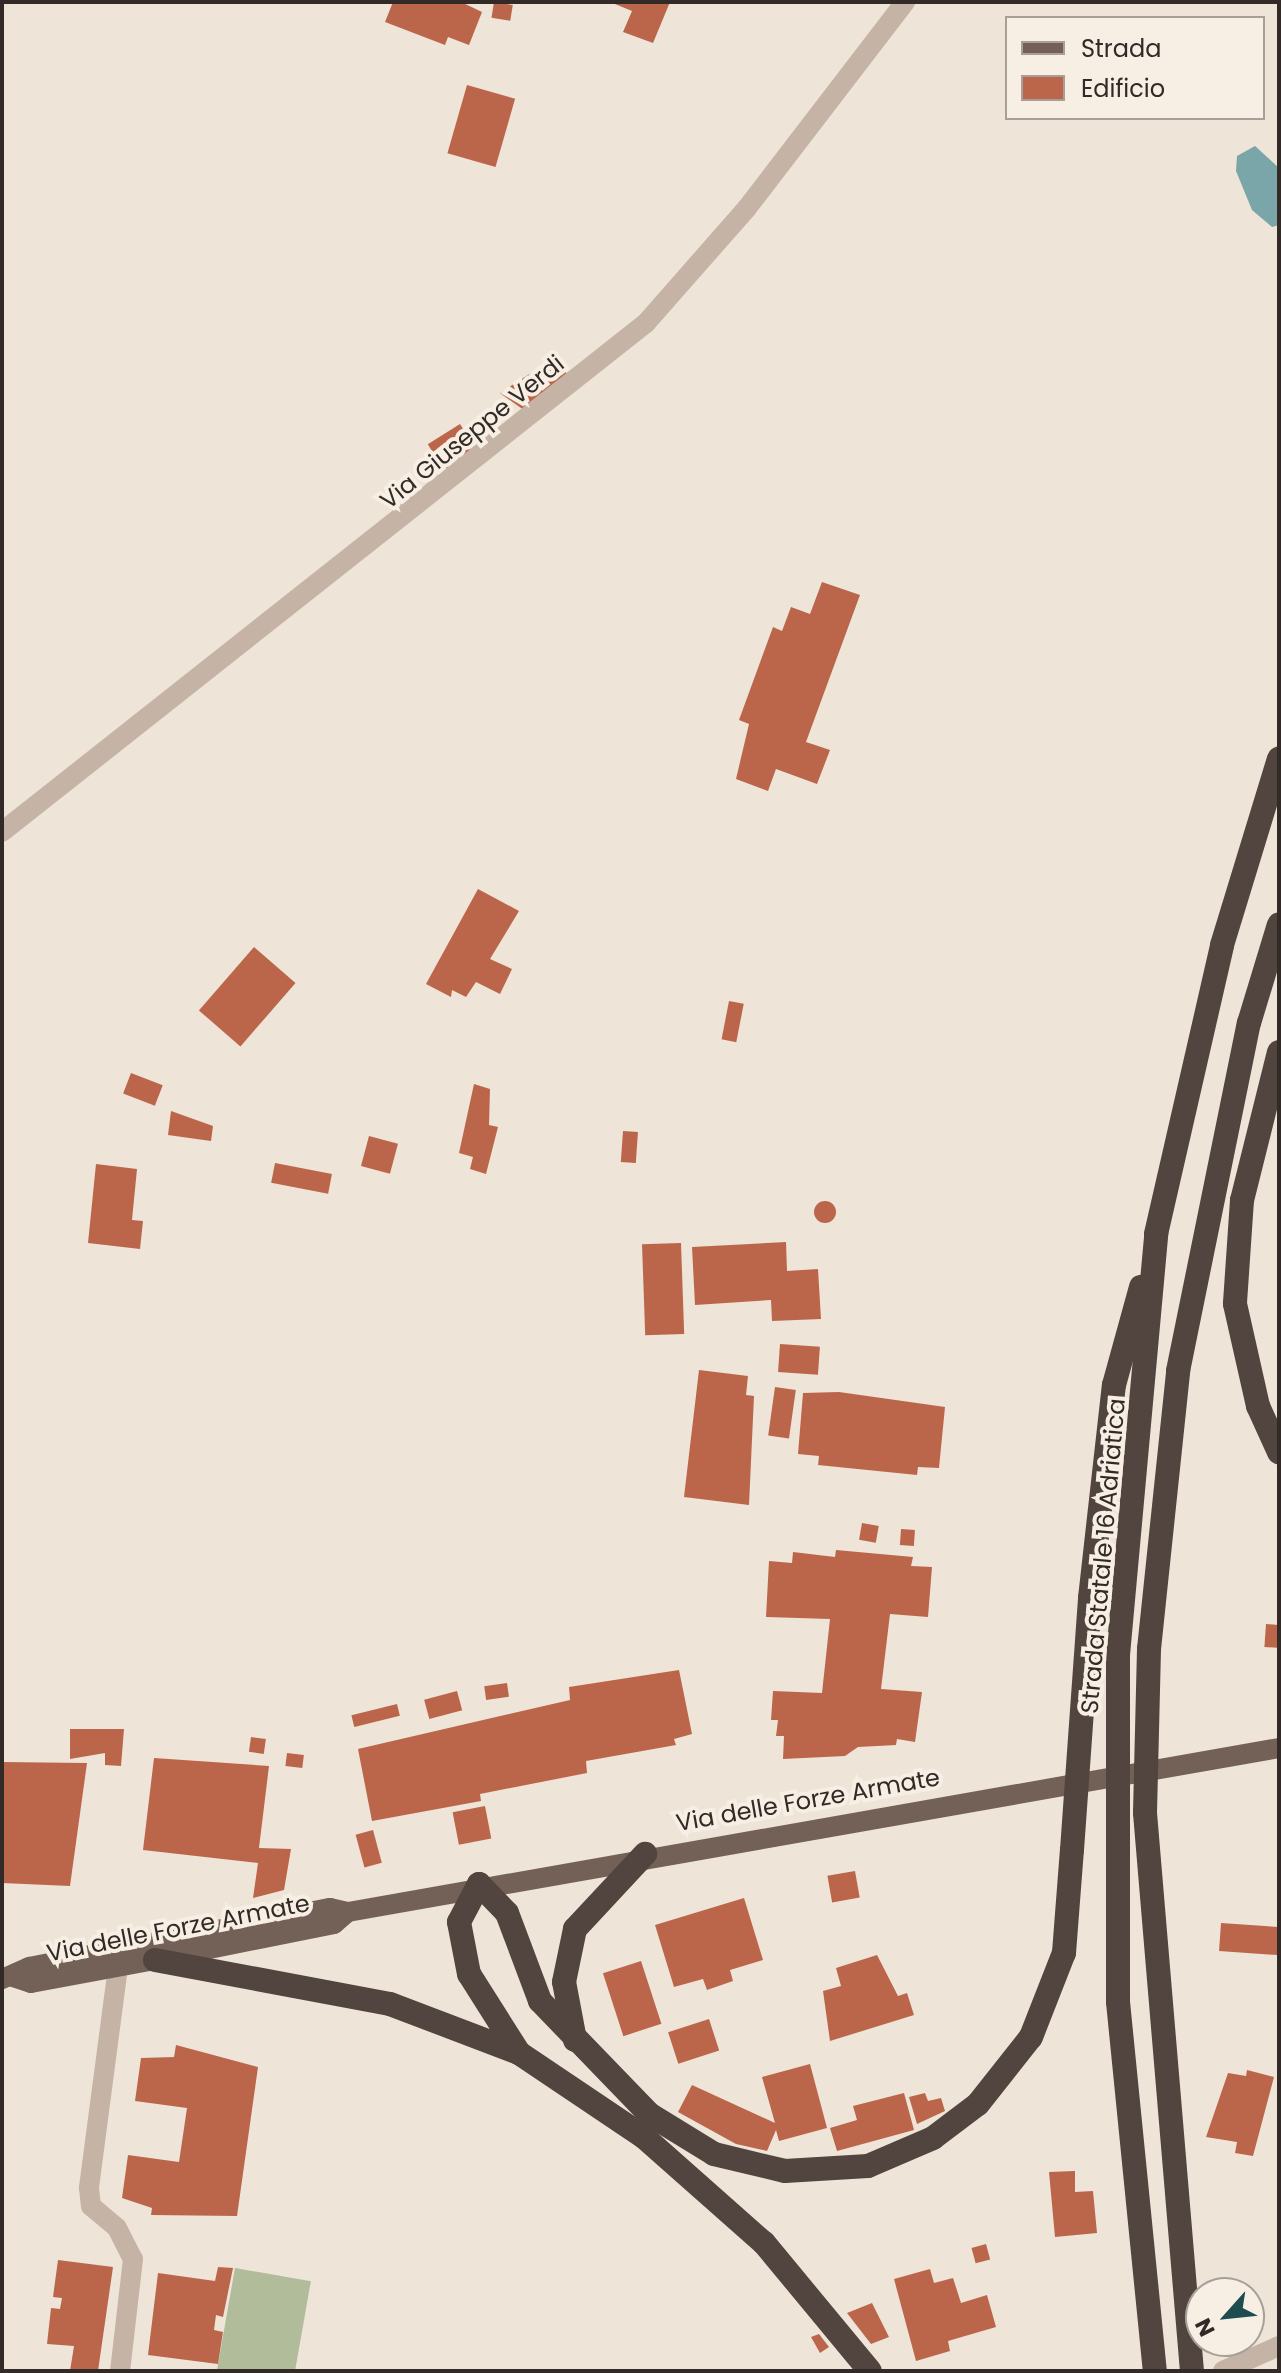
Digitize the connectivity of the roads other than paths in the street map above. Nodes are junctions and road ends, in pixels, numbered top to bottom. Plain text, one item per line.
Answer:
1 (905, 2) edge
2 (1279, 759) edge
3 (2, 832) edge
4 (1279, 924) edge
5 (1279, 1052) edge
6 (1156, 1234) junction
7 (1279, 1452) edge
8 (1279, 1748) edge
9 (645, 1854) junction
10 (479, 1884) junction
11 (348, 1912) junction
12 (155, 1960) junction
13 (118, 1967) junction
14 (8, 1978) edge
15 (577, 2046) junction
16 (519, 2053) junction
17 (1279, 2346) edge
18 (1235, 2370) edge
19 (120, 2371) edge
20 (870, 2371) edge
21 (1155, 2371) edge
22 (1192, 2371) edge

1 - 3 street, Via Giuseppe Verdi
2 - 6 highway, Strada Statale 16 Adriatica
4 - 22 highway, bridge
5 - 7 highway
6 - 15 highway, bridge
6 - 21 highway, Strada Statale 16 Adriatica, bridge
8 - 9 main road, Via delle Forze Armate
9 - 10 main road, Via delle Forze Armate
9 - 15 highway
10 - 11 main road, Via delle Forze Armate
10 - 15 highway
10 - 16 highway
11 - 12 main road, Via delle Forze Armate
11 - 14 main road, Via delle Forze Armate
12 - 13 main road, Via delle Forze Armate
12 - 16 highway
13 - 14 main road, Via delle Forze Armate
13 - 19 street
16 - 20 highway
17 - 18 street

